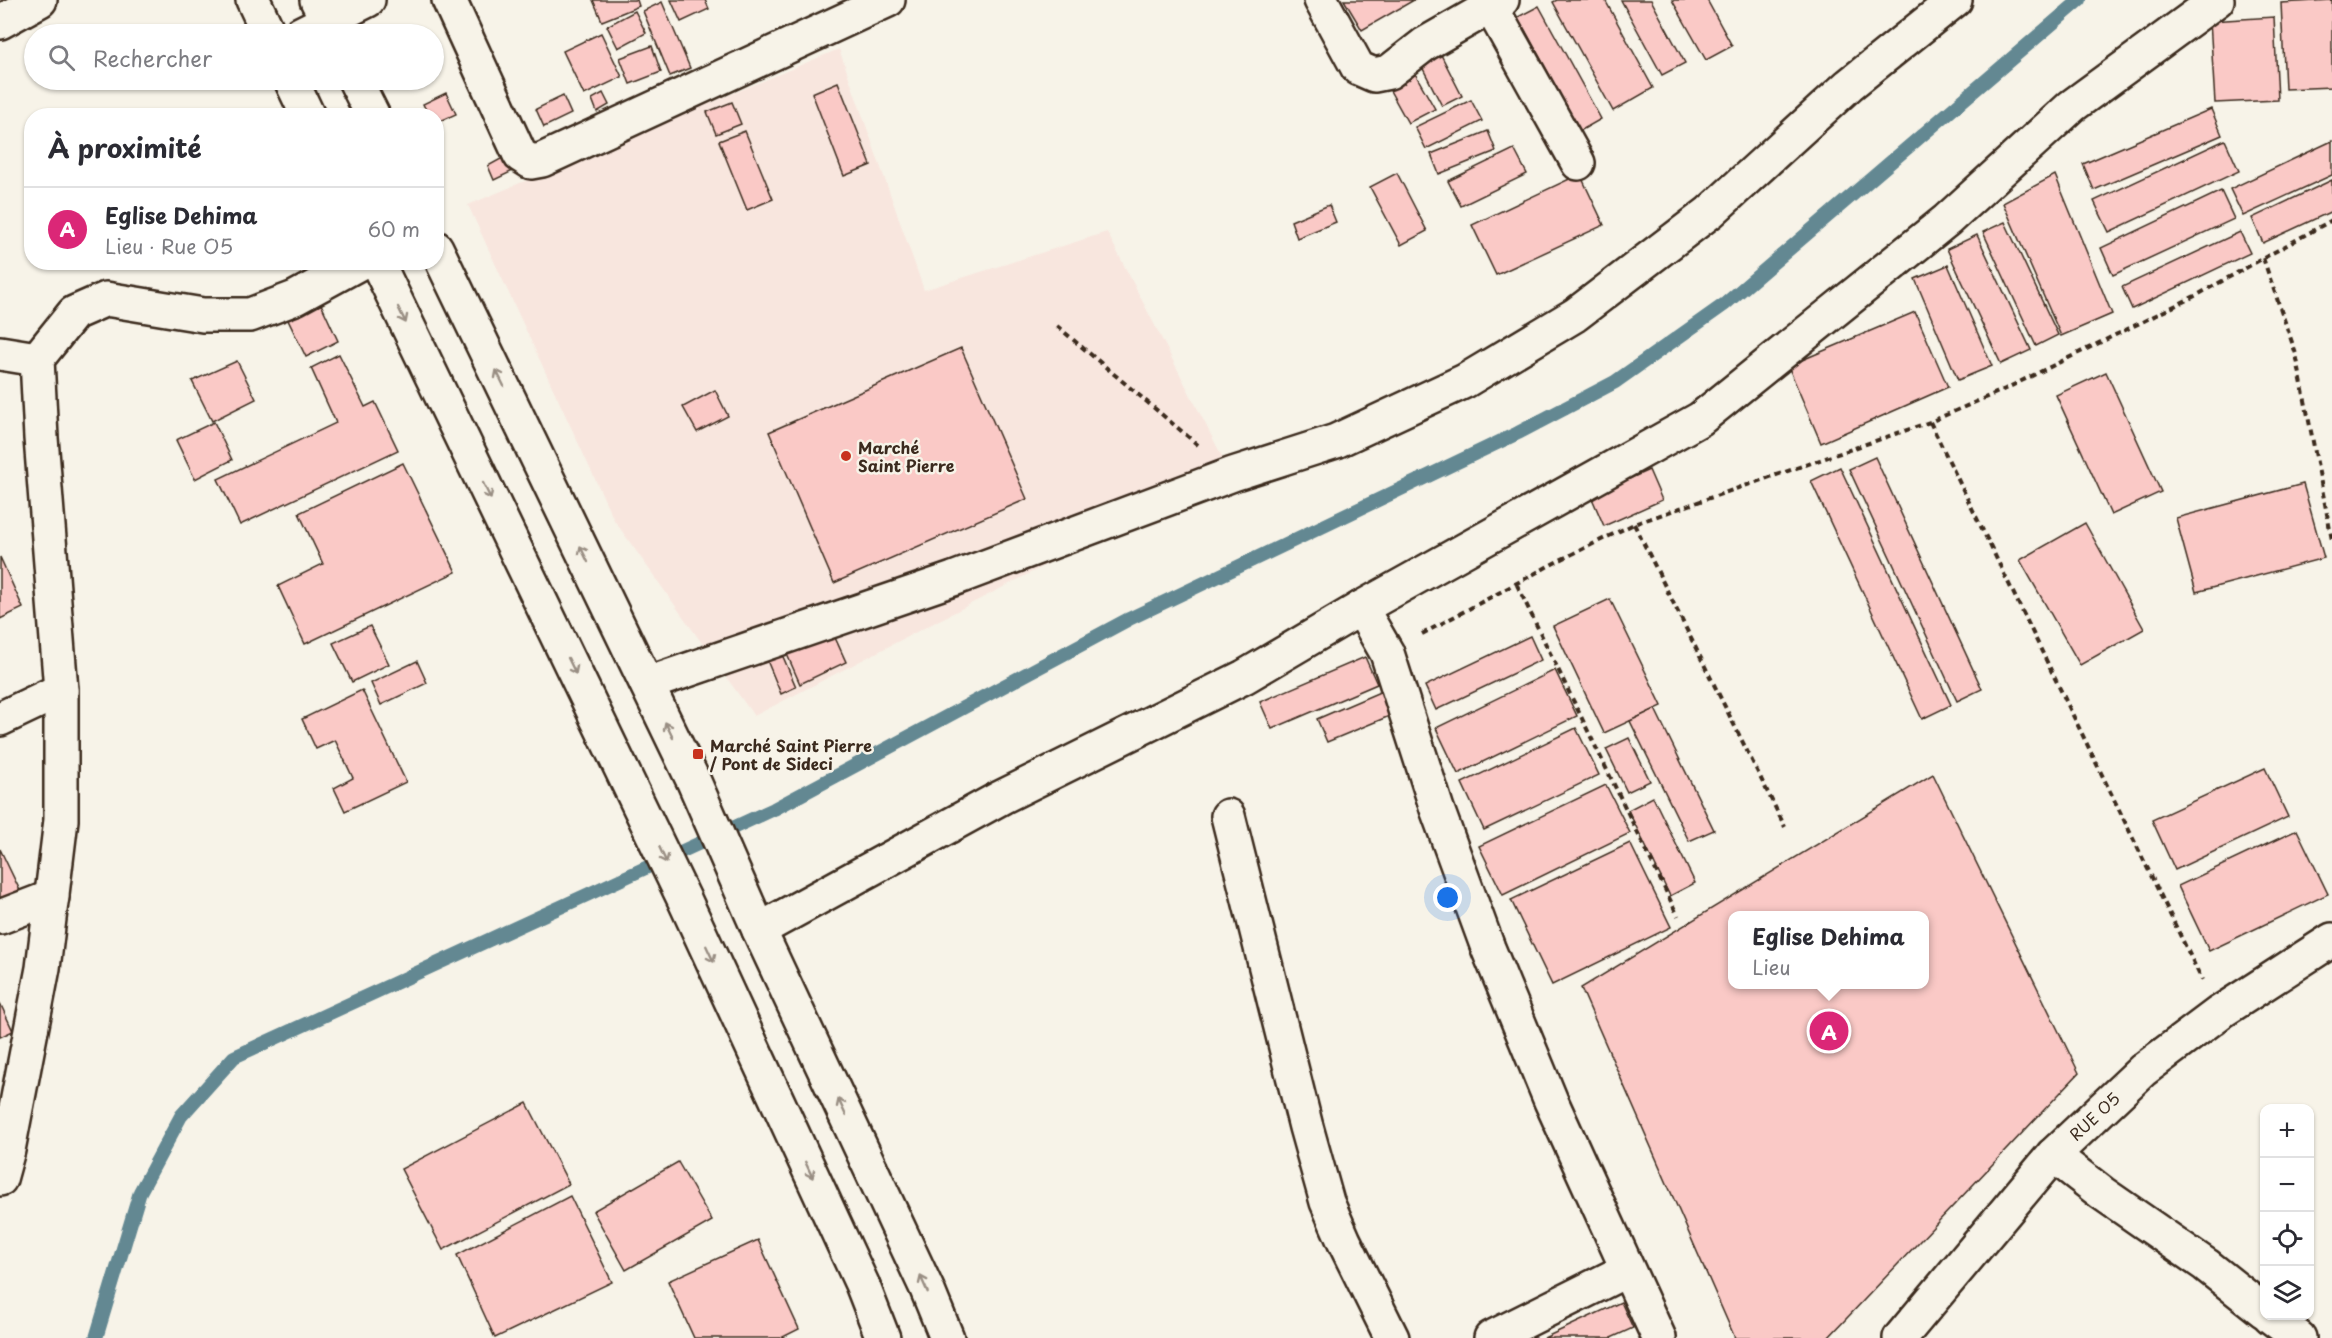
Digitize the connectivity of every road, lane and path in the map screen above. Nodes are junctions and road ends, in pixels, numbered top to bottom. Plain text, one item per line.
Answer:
1 (40, 0) edge
2 (253, 0) edge
3 (368, 0) edge
4 (449, 0) edge
5 (888, 0) edge
6 (1321, 0) edge
7 (1955, 0) edge
8 (2217, 0) edge
9 (1497, 3) edge
10 (0, 22) edge
11 (319, 22) edge
12 (265, 24) edge
13 (296, 90) edge
14 (360, 90) edge
15 (304, 108) edge
16 (369, 108) edge
17 (1578, 163) dead end
18 (2332, 220) edge
19 (2263, 258) junction
20 (444, 265) edge
21 (346, 270) edge
22 (381, 270) edge
23 (1057, 326) dead end
24 (0, 353) edge
25 (37, 359) junction
26 (1930, 422) junction
27 (1233, 474) junction
28 (1634, 524) junction
29 (2332, 540) edge
30 (1517, 585) junction
31 (1361, 608) junction
32 (1387, 653) junction
33 (647, 684) junction
34 (61, 690) junction
35 (0, 719) edge
36 (1228, 816) dead end
37 (1785, 827) dead end
38 (52, 897) junction
39 (1678, 916) dead end
40 (0, 917) edge
41 (759, 930) junction
42 (2332, 940) edge
43 (2219, 1013) junction
44 (2053, 1155) junction
45 (0, 1179) edge
46 (1627, 1270) junction
47 (2260, 1307) edge
48 (2275, 1320) edge
49 (883, 1338) edge
50 (947, 1338) edge
51 (1392, 1338) edge
52 (1491, 1338) edge
53 (1659, 1338) edge
54 (1900, 1338) edge
55 (2299, 1338) edge

1 - 10 street
2 - 12 street
3 - 11 street
4 - 5 street
6 - 9 street
7 - 27 street
8 - 31 street
9 - 17 street
13 - 15 street
14 - 16 street
18 - 19 path
19 - 26 path
19 - 29 path
33 -> 20 street
21 - 25 street
22 -> 49 street
23 - 27 path
24 - 25 street
25 - 34 street
26 - 28 path
26 - 43 path
27 - 33 street
28 - 30 path
28 - 37 path
30 - 32 path
30 - 39 path
31 - 32 street
31 - 41 street
32 - 46 street
41 -> 33 street
34 - 35 street
34 - 38 street
36 - 51 street
38 - 40 street
38 - 45 street
50 -> 41 street
42 - 43 street, RUE O5
43 - 44 street, RUE O5
44 - 47 street
44 - 54 street, RUE O5
46 - 52 street
46 - 53 street
48 - 55 street

